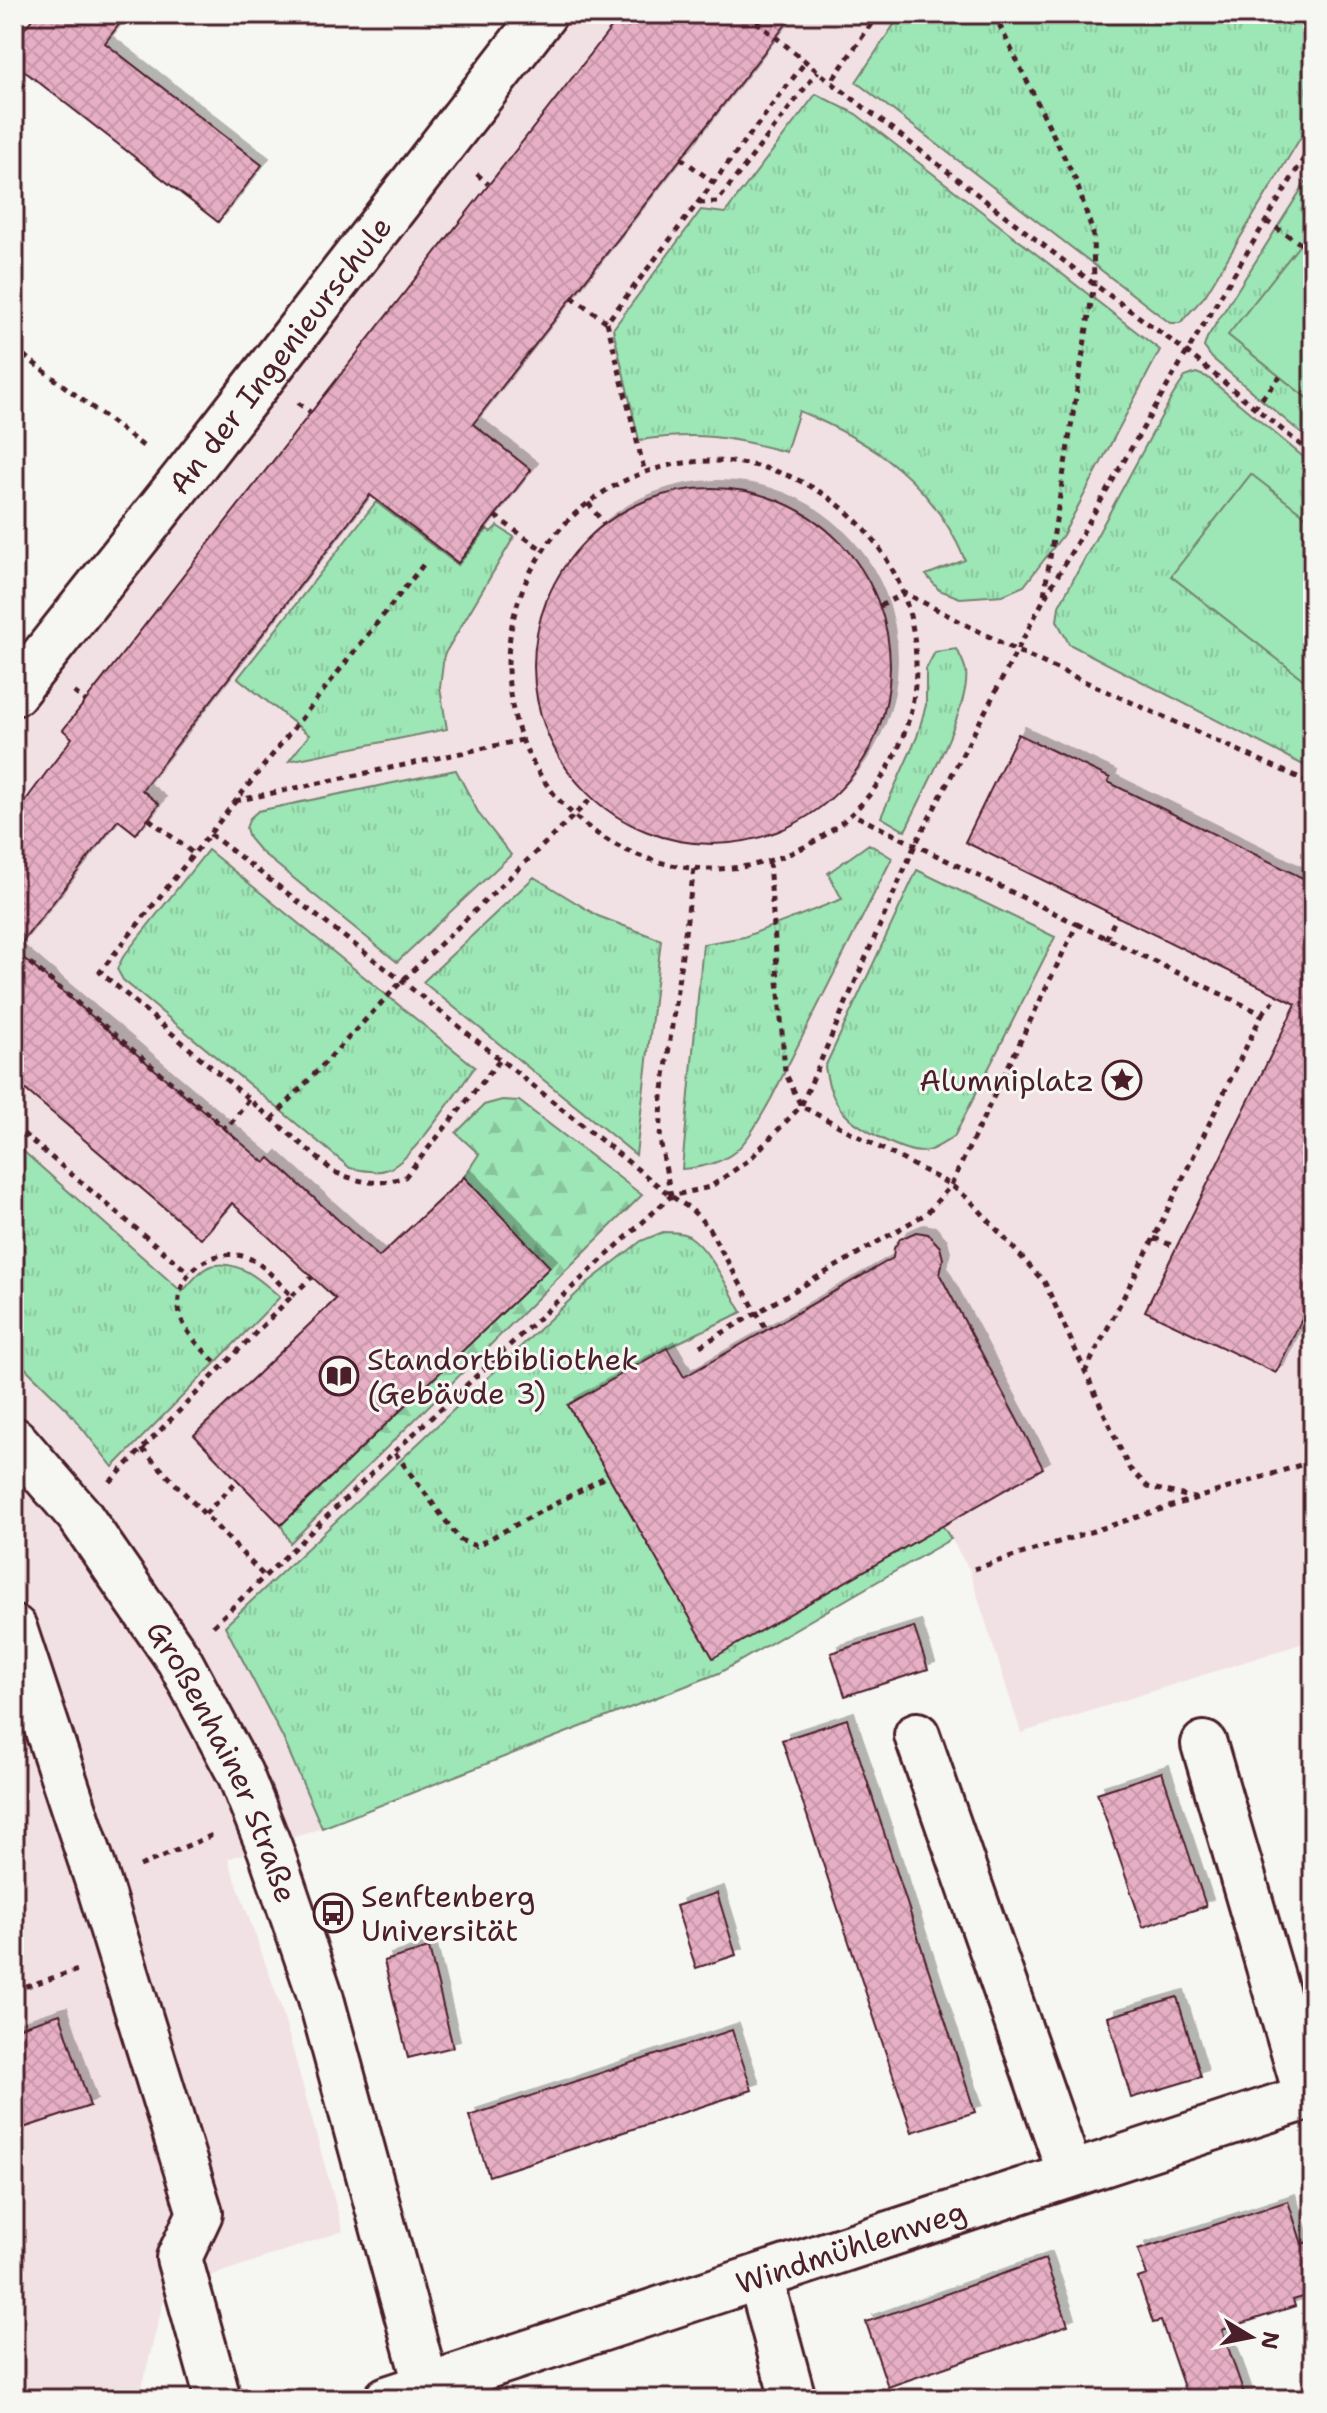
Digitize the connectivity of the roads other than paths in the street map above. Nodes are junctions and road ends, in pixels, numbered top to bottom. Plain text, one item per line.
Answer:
1 (544, 14) edge
2 (14, 693) edge
3 (14, 1440) edge
4 (14, 1628) edge
5 (917, 1735) dead end
6 (1204, 1744) dead end
7 (1310, 2096) edge
8 (1070, 2173) junction
9 (760, 2277) junction
10 (415, 2395) edge
11 (218, 2399) edge
12 (793, 2399) edge

1 - 2 street, An der Ingenieurschule
3 - 10 street, Großenhainer Straße
4 - 11 street
5 - 8 street
6 - 7 street
7 - 8 street, Windmühlenweg
8 - 9 street, Windmühlenweg
9 - 10 street, Windmühlenweg
9 - 12 street

